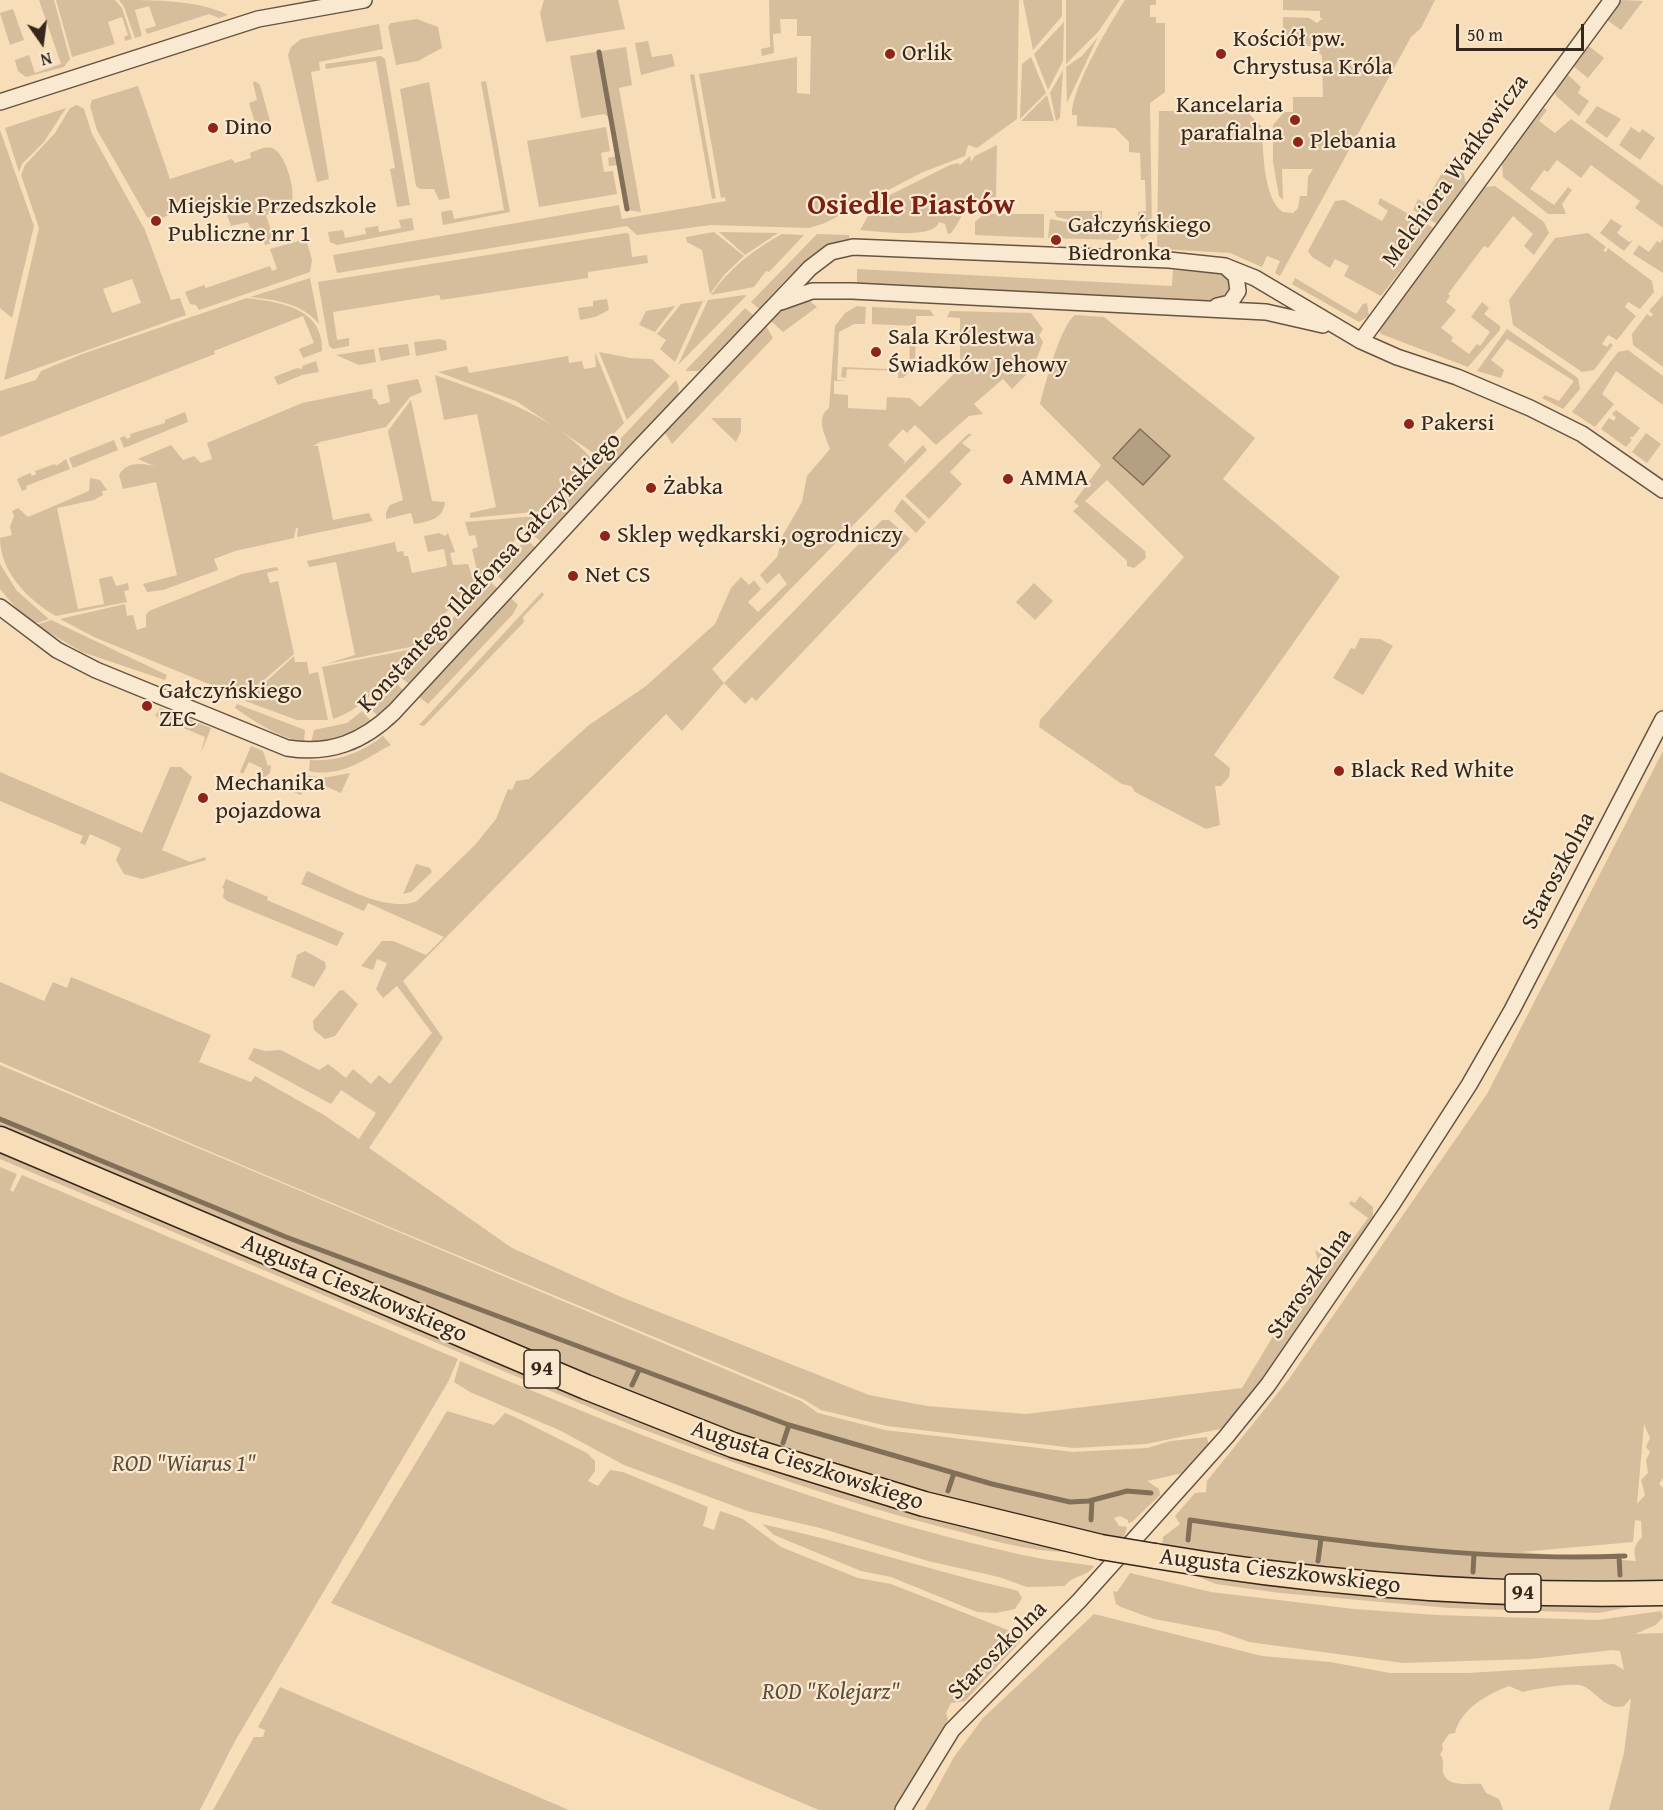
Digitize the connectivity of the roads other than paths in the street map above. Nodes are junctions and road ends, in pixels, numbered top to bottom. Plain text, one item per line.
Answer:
1 (364, 0) edge
2 (1612, 0) edge
3 (0, 102) edge
4 (1225, 266) junction
5 (777, 305) junction
6 (1202, 309) junction
7 (1343, 331) junction
8 (1361, 340) junction
9 (1663, 490) edge
10 (0, 607) edge
11 (1663, 719) edge
12 (0, 1140) edge
13 (1663, 1593) edge
14 (903, 1810) edge

1 - 3 street
2 - 8 street, Melchiora Wańkowicza
4 - 5 street, Konstantego Ildefonsa Gałczyńskiego
4 - 6 street, Konstantego Ildefonsa Gałczyńskiego
4 - 7 street, Konstantego Ildefonsa Gałczyńskiego
5 - 6 street, Konstantego Ildefonsa Gałczyńskiego
5 - 10 street, Konstantego Ildefonsa Gałczyńskiego
6 - 7 street, Konstantego Ildefonsa Gałczyńskiego
7 - 8 street, Konstantego Ildefonsa Gałczyńskiego
8 - 9 street, Konstantego Ildefonsa Gałczyńskiego
11 - 14 street, Staroszkolna
12 - 13 main road, Augusta Cieszkowskiego / 94, bridge

